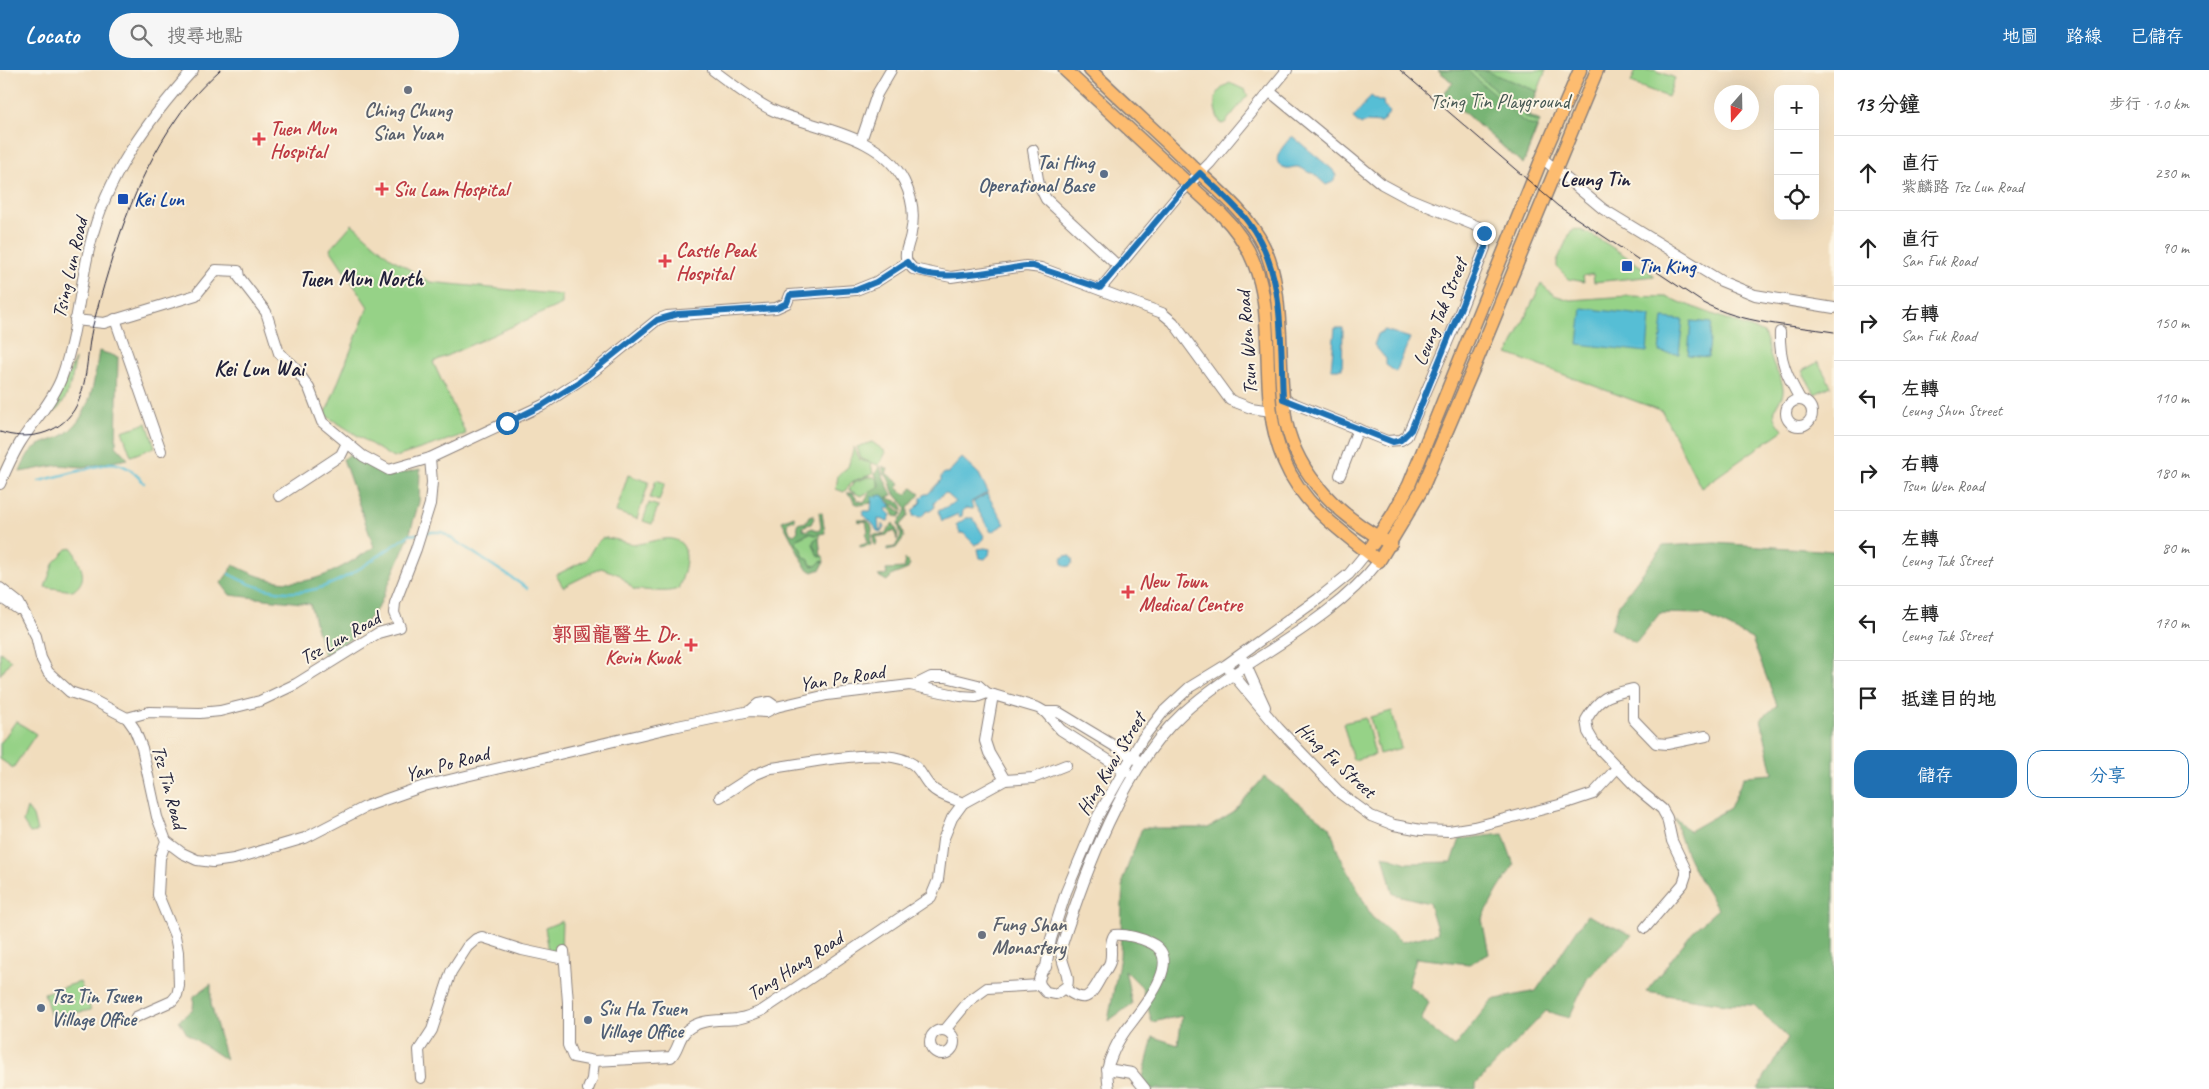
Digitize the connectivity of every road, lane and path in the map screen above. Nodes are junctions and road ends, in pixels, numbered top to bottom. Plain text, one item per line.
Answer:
1 (194, 70) edge
2 (713, 70) edge
3 (891, 70) edge
4 (1065, 70) edge
5 (1090, 70) edge
6 (1286, 70) edge
7 (1580, 70) edge
8 (1597, 70) edge
9 (1269, 91) junction
10 (861, 141) junction
11 (1033, 150) dead end
12 (1542, 158) junction
13 (1556, 170) junction
14 (1200, 173) junction
15 (1188, 184) junction
16 (907, 262) junction
17 (1118, 266) junction
18 (1100, 288) junction
19 (1834, 308) edge
20 (115, 318) junction
21 (75, 320) junction
22 (1780, 332) dead end
23 (1283, 399) junction
24 (1800, 399) dead end
25 (1271, 411) junction
26 (1358, 429) junction
27 (347, 443) junction
28 (161, 451) dead end
29 (430, 458) junction
30 (1340, 475) dead end
31 (0, 484) edge
32 (280, 496) dead end
33 (1377, 537) junction
34 (1390, 544) junction
35 (1367, 552) junction
36 (1379, 562) junction
37 (0, 588) edge
38 (0, 597) edge
39 (27, 618) junction
40 (1240, 656) junction
41 (1226, 665) junction
42 (1248, 666) junction
43 (1234, 676) junction
44 (990, 694) junction
45 (1045, 712) junction
46 (1269, 717) junction
47 (126, 718) junction
48 (1706, 736) dead end
49 (1132, 756) junction
50 (1143, 763) junction
51 (1066, 765) dead end
52 (1618, 766) junction
53 (1123, 770) junction
54 (1135, 776) junction
55 (1005, 780) junction
56 (720, 797) dead end
57 (963, 803) junction
58 (166, 841) junction
59 (1645, 928) dead end
60 (1046, 967) junction
61 (1066, 973) junction
62 (1040, 985) junction
63 (1065, 989) junction
64 (136, 1017) dead end
65 (945, 1030) dead end
66 (594, 1061) junction
67 (1108, 1069) junction
68 (421, 1078) dead end
69 (588, 1089) edge
70 (1109, 1089) edge
71 (1145, 1089) edge

1 - 21 street, Tsing Lun Road
2 - 10 street
3 - 10 street
4 - 15 main road, Tsun Wen Road
5 - 14 main road, Tsun Wen Road
6 - 9 street
7 - 12 main road
8 - 13 main road
9 - 14 street
9 - 26 street, Leung Tak Street
10 - 16 street
11 - 17 street
12 - 13 street
12 - 33 main road
13 - 19 street
13 - 34 main road
14 - 15 street
14 - 23 main road, Tsun Wen Road
15 - 17 street
15 - 25 main road, Tsun Wen Road
16 - 18 street
16 - 29 street
17 - 18 street
18 - 25 street
20 - 21 street
20 - 27 street
20 - 28 street
21 - 31 street, Tsing Lun Road
22 - 24 street
23 - 26 street, Leung Tak Street
23 - 33 main road, Tsun Wen Road
25 - 35 main road, Tsun Wen Road
26 - 30 street
27 - 29 street
27 - 32 street
29 - 47 street, Tsz Lun Road
33 - 34 main road, Tsun Wen Road
33 - 35 main road
34 - 36 main road
35 - 36 main road, Tsun Wen Road
35 - 40 street, Hing Kwai Street
36 - 42 street, Hing Kwai Street
37 - 39 street
38 - 39 street
39 - 47 street
40 - 41 street, Hing Kwai Street
40 - 42 street, Hing Fu Street
41 - 43 street, Hing Fu Street
41 - 49 street, Hing Kwai Street
42 - 43 street, Hing Kwai Street
42 - 46 street, Hing Fu Street
43 - 46 street, Hing Fu Street
43 - 50 street, Hing Kwai Street
44 - 45 street, Yan Po Road
44 - 55 street
44 - 58 street, Yan Po Road
45 - 49 street, Yan Po Road
45 - 53 street, Yan Po Road
46 - 52 street, Hing Fu Street
47 - 58 street, Tsz Tin Road
48 - 52 street
49 - 50 street, Yan Po Road
49 - 53 street, Hing Kwai Street
50 - 54 street, Hing Kwai Street
51 - 55 street, Tong Hang Road
52 - 59 street
53 - 54 street, Yan Po Road
53 - 60 street, Hing Kwai Street
54 - 61 street, Hing Kwai Street
55 - 57 street, Tong Hang Road
56 - 57 street
57 - 66 street, Tong Hang Road
58 - 64 street, Tsz Tin Road
60 - 61 street
60 - 62 street, Hing Kwai Street
61 - 63 street, Hing Kwai Street
62 - 63 street
62 - 65 street
63 - 67 street
66 - 68 street, Tong Hang Road
66 - 69 street
67 - 70 street
67 - 71 street

